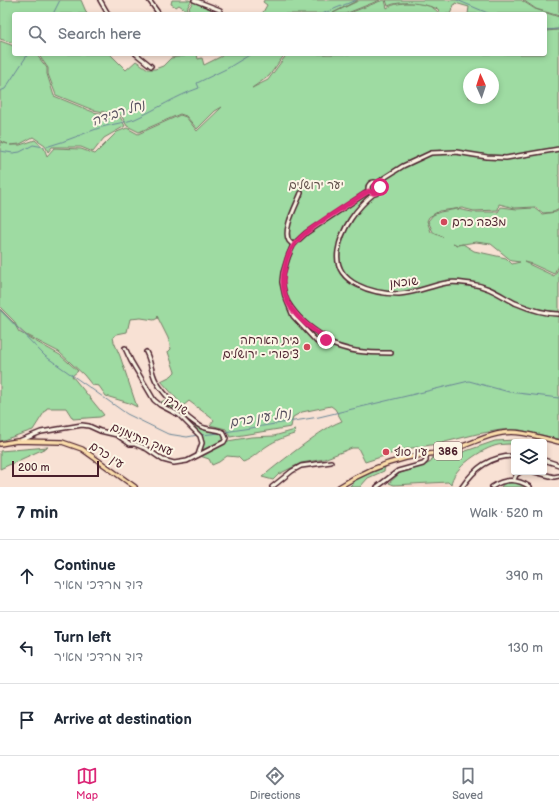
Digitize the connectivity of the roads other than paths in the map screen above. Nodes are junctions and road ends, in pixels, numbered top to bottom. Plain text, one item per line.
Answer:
1 (100, 0) edge
2 (149, 0) edge
3 (194, 0) edge
4 (220, 10) dead end
5 (107, 12) edge
6 (158, 12) edge
7 (138, 56) edge
8 (151, 66) dead end
9 (559, 149) edge
10 (378, 184) junction
11 (369, 191) junction
12 (301, 194) dead end
13 (374, 194) junction
14 (294, 245) junction
15 (287, 301) junction
16 (559, 314) edge
17 (325, 341) junction
18 (125, 348) dead end
19 (146, 352) dead end
20 (391, 353) dead end
21 (17, 441) junction
22 (559, 442) edge
23 (0, 444) edge
24 (198, 455) junction
25 (426, 455) junction
26 (511, 456) edge
27 (547, 461) edge
28 (331, 462) dead end
29 (559, 465) edge
30 (516, 475) edge
31 (546, 475) edge
32 (559, 476) edge
33 (514, 480) junction
34 (135, 487) edge
35 (272, 487) edge
36 (339, 487) edge
37 (377, 487) edge
38 (462, 487) edge
39 (492, 487) edge
40 (530, 487) edge

1 - 5 street
2 - 6 street
3 - 4 street
7 - 8 street
9 - 10 street
10 - 11 street
10 - 13 street
11 - 13 street
11 - 14 street
12 - 14 street
13 - 16 street, שוכמן
14 - 15 street
15 - 17 street
15 - 17 street
17 - 20 street
18 - 24 street, שורק
19 - 24 street, עמק התימנים
21 - 23 main road, עין כרם
21 - 24 street, עמק התימנים
21 - 34 main road, עין כרם
22 - 25 main road, 386
25 - 36 main road, 386
25 - 37 street
26 - 38 street
27 - 29 street
28 - 35 street
30 - 33 street
31 - 32 street
33 - 39 street
33 - 40 street

